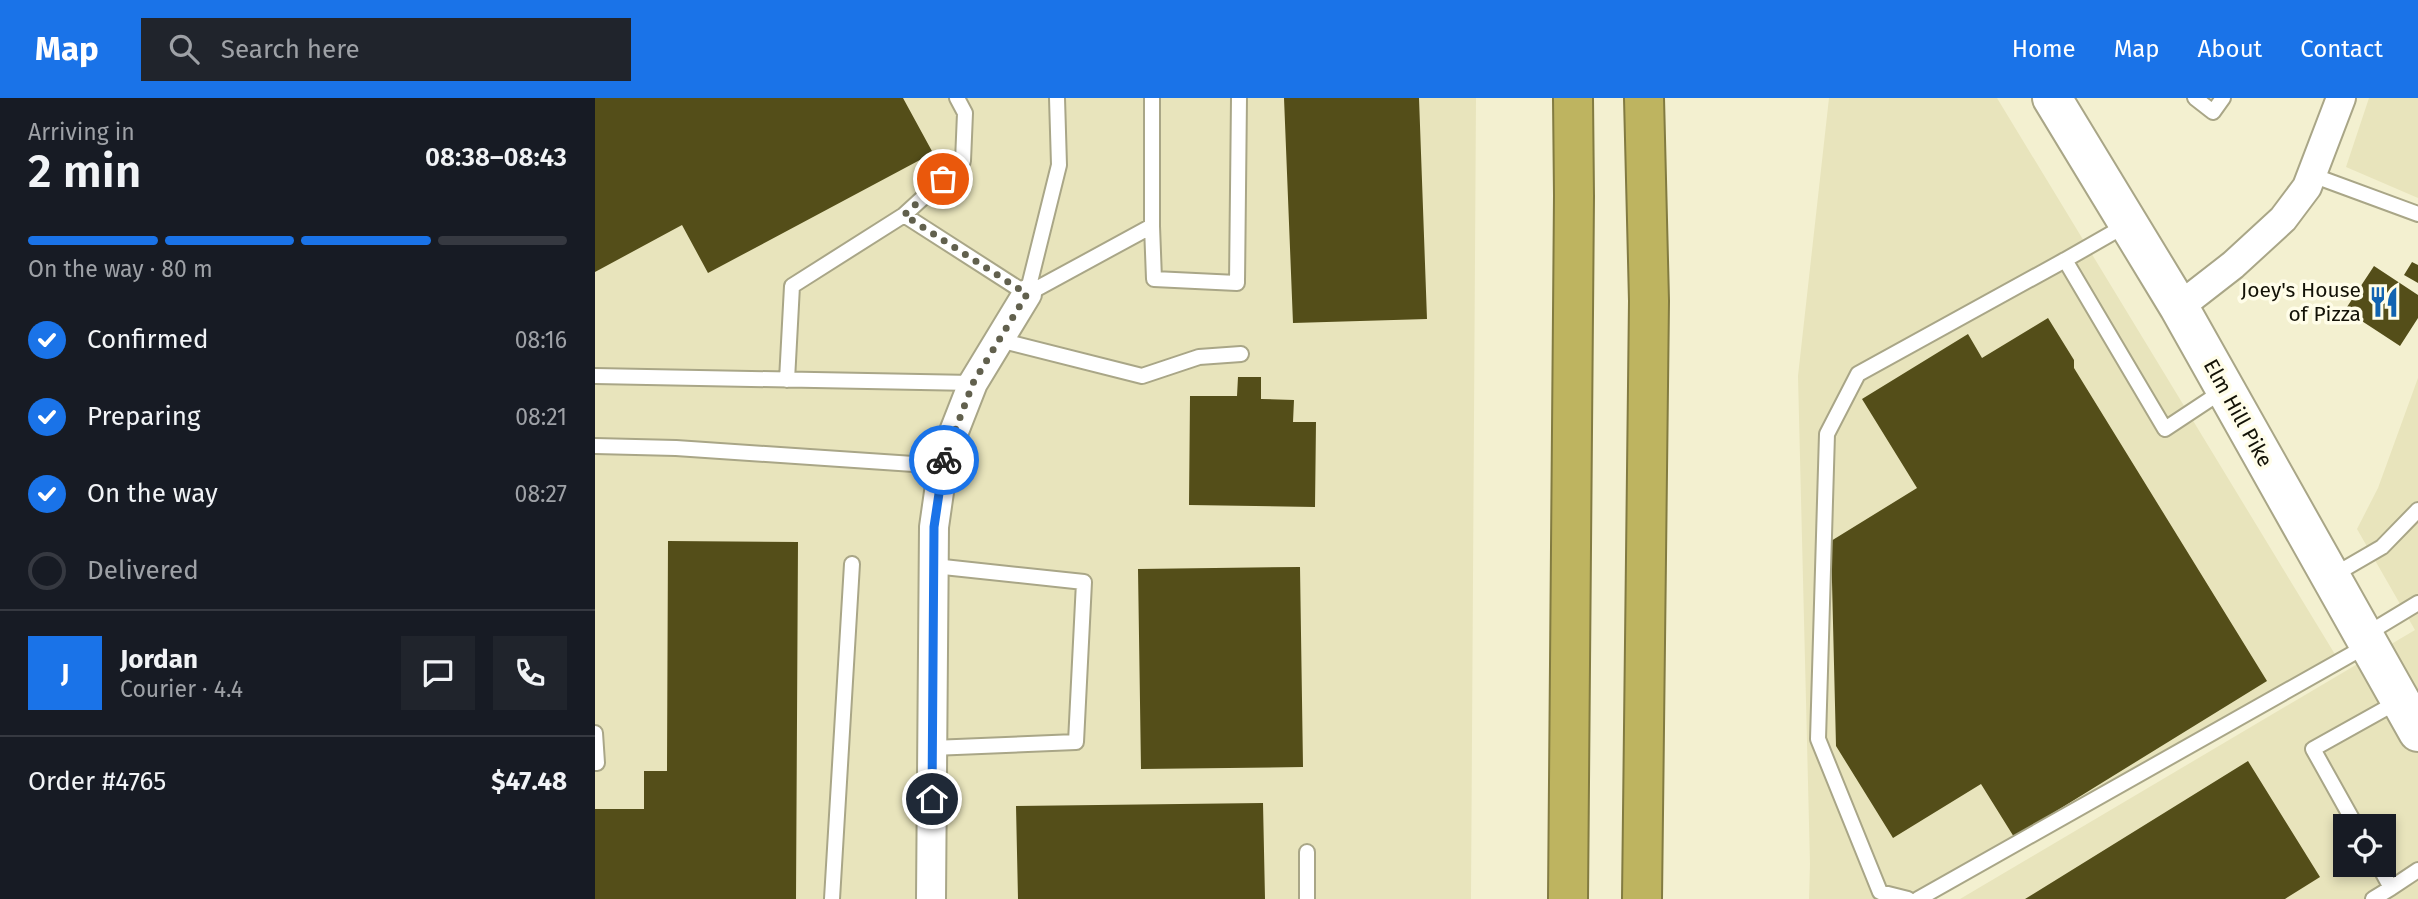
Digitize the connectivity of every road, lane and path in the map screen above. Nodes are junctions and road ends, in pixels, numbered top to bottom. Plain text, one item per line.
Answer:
1 (957, 98) edge
2 (1057, 98) edge
3 (1152, 98) edge
4 (1239, 98) edge
5 (1573, 98) edge
6 (1644, 98) edge
7 (2052, 98) edge
8 (2195, 98) edge
9 (2223, 98) edge
10 (2341, 98) edge
11 (2312, 175) junction
12 (2418, 214) edge
13 (904, 215) junction
14 (2128, 224) junction
15 (1152, 226) junction
16 (2065, 260) junction
17 (1027, 294) junction
18 (2179, 307) junction
19 (999, 340) junction
20 (1241, 354) dead end
21 (595, 376) edge
22 (787, 380) junction
23 (973, 383) junction
24 (2225, 389) junction
25 (595, 446) edge
26 (943, 466) junction
27 (2418, 510) edge
28 (852, 564) dead end
29 (934, 566) junction
30 (2330, 576) junction
31 (2418, 603) edge
32 (2366, 640) junction
33 (2409, 716) edge
34 (595, 733) edge
35 (932, 748) junction
36 (595, 763) edge
37 (2349, 814) edge
38 (1307, 852) dead end
39 (2418, 870) edge
40 (2385, 877) edge
41 (2391, 888) junction
42 (832, 899) edge
43 (931, 899) edge
44 (1307, 899) edge
45 (1568, 899) edge
46 (1642, 899) edge
47 (1908, 899) edge
48 (1918, 899) edge
49 (2373, 899) edge

1 - 13 lane
2 - 17 lane
3 - 15 lane
4 - 15 lane
5 - 45 highway
6 - 46 highway
7 - 14 main road, Elm Hill Pike
8 - 9 lane
10 - 11 street
11 - 12 lane
11 - 18 street
13 - 17 lane
13 - 22 lane
14 - 16 lane
14 - 18 main road, Elm Hill Pike
15 - 17 lane
16 - 24 lane
16 - 47 lane
17 - 19 street
18 - 24 main road, Elm Hill Pike
19 - 20 lane
19 - 23 street
21 - 22 lane
22 - 23 lane
23 - 26 street
24 - 30 main road, Elm Hill Pike
25 - 26 lane
26 - 29 street
27 - 30 lane
28 - 42 lane
29 - 35 street
29 - 35 lane
30 - 32 main road, Elm Hill Pike
31 - 32 lane
32 - 33 main road, Elm Hill Pike
32 - 48 lane
33 - 37 lane
34 - 36 lane
35 - 43 street
38 - 44 lane
39 - 41 lane
40 - 41 lane
41 - 49 lane

